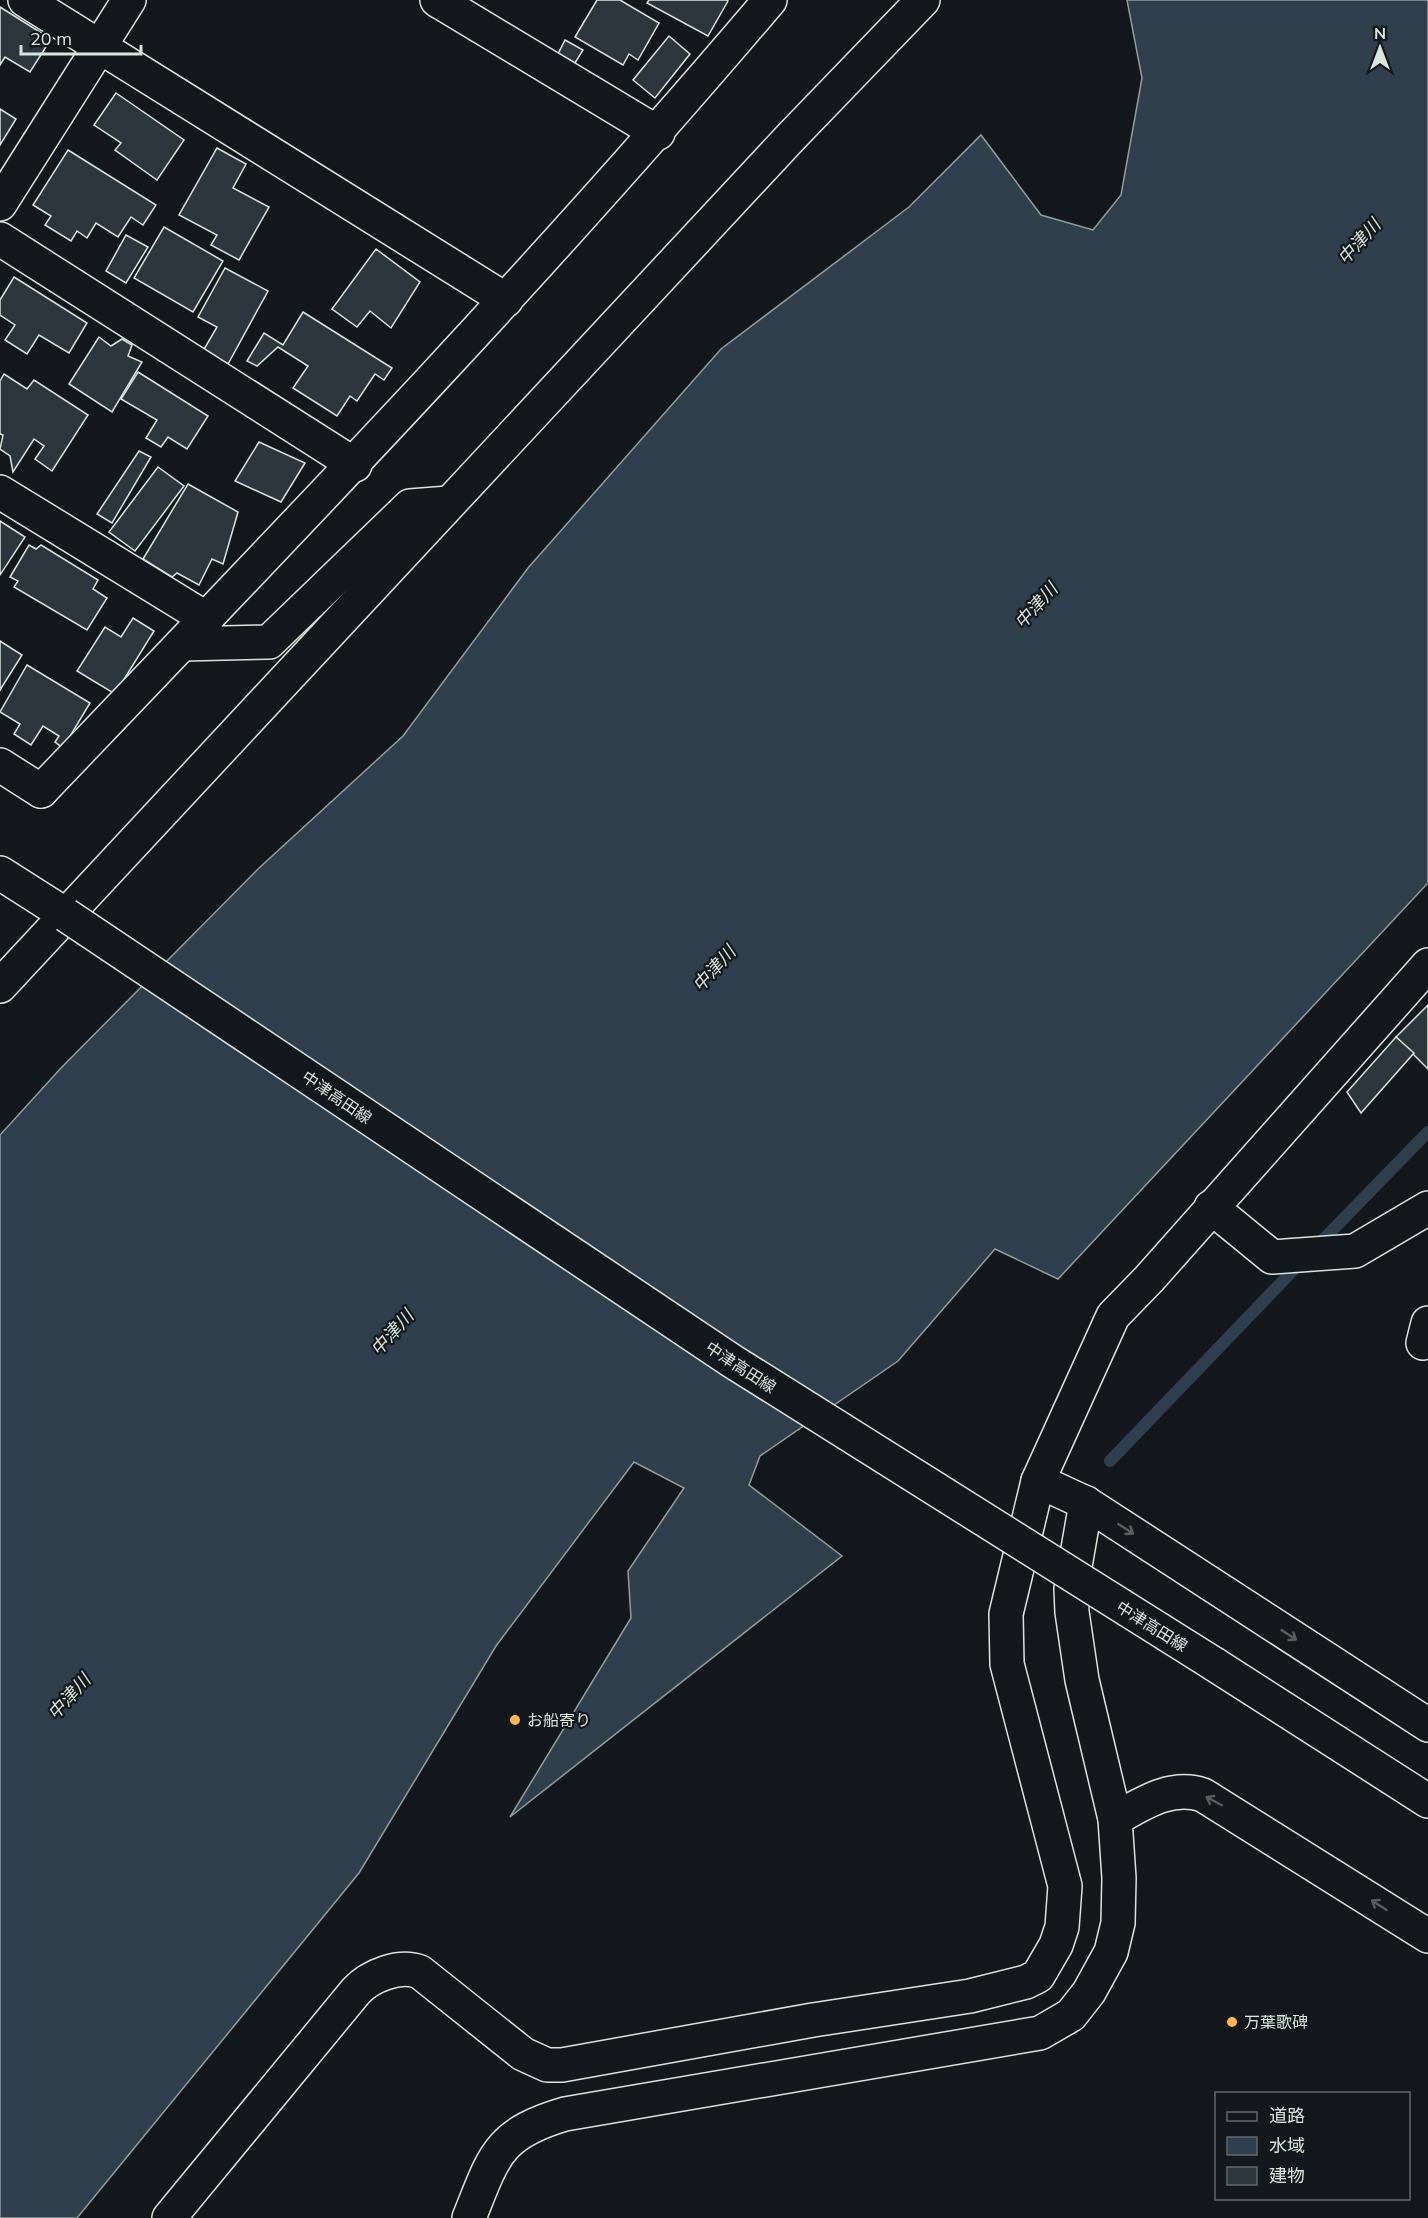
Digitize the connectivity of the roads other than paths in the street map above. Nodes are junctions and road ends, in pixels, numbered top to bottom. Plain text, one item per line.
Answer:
1 (25, 0) edge
2 (129, 0) edge
3 (437, 0) edge
4 (770, 0) edge
5 (923, 0) edge
6 (100, 46) junction
7 (658, 133) junction
8 (0, 204) edge
9 (0, 239) edge
10 (506, 300) junction
11 (355, 465) junction
12 (0, 492) edge
13 (450, 503) junction
14 (207, 619) junction
15 (182, 644) junction
16 (0, 765) edge
17 (0, 873) edge
18 (66, 915) junction
19 (1428, 965) edge
20 (0, 986) edge
21 (1211, 1207) junction
22 (1428, 1208) edge
23 (1038, 1481) junction
24 (1086, 1503) junction
25 (1428, 1725) edge
26 (1428, 1801) edge
27 (1115, 1819) junction
28 (1428, 1936) edge
29 (169, 2218) edge
30 (469, 2218) edge

1 - 6 street
2 - 6 street
3 - 7 street
4 - 7 street
5 - 13 street
6 - 8 street
6 - 10 street
7 - 10 street
9 - 11 street
10 - 11 street
11 - 14 street
12 - 14 street
13 - 15 street
13 - 18 street
14 - 15 street
15 - 16 street
17 - 18 street, 中津高田線
18 - 20 street
18 - 26 street, 中津高田線, bridge
19 - 21 street
21 - 22 street
21 - 23 street
23 - 24 street
23 - 29 street
24 -> 25 street
24 - 27 street
28 -> 27 street
27 - 30 street

